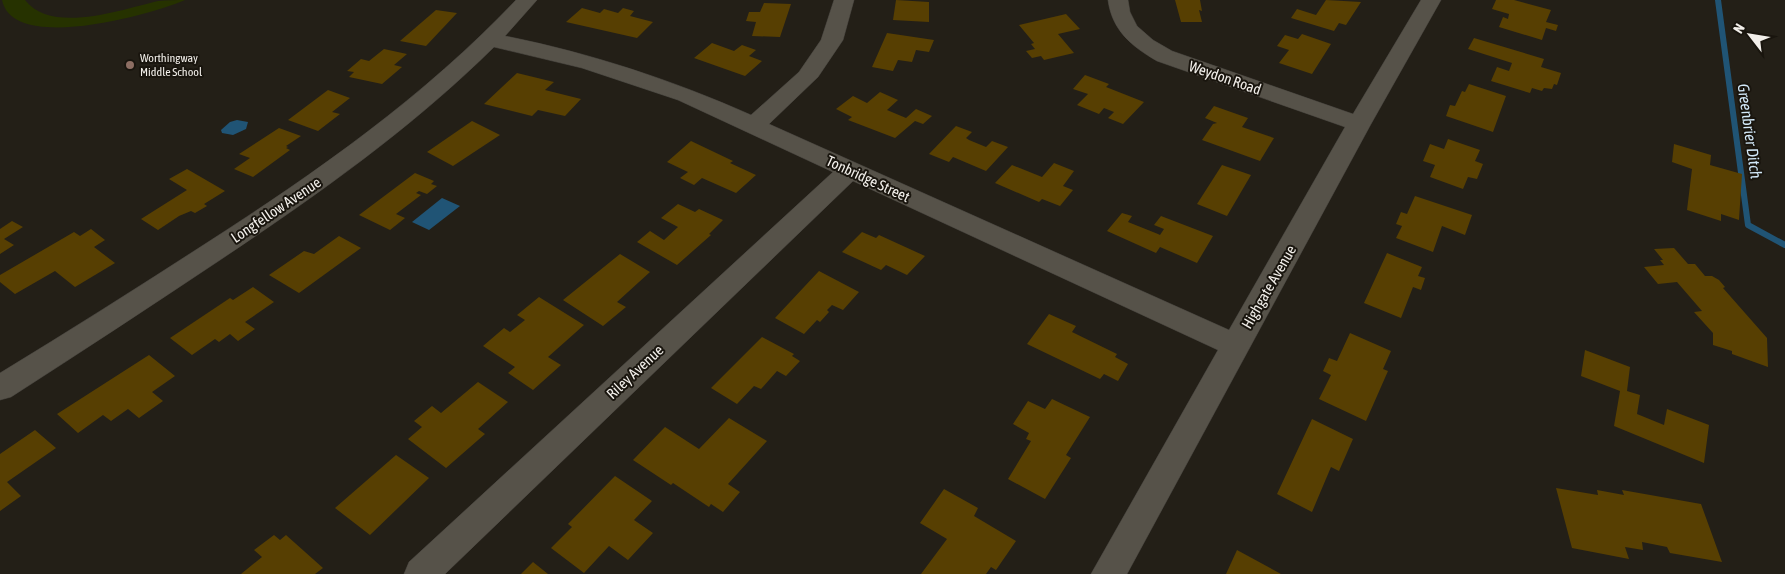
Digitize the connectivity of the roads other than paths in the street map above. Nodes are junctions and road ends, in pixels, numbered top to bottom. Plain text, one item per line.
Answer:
1 (527, 0) edge
2 (844, 0) edge
3 (1118, 0) edge
4 (1431, 0) edge
5 (492, 40) junction
6 (1358, 124) junction
7 (754, 125) junction
8 (849, 171) junction
9 (1235, 345) junction
10 (4, 381) edge
11 (421, 574) edge
12 (1108, 574) edge

1 - 5 street, Longfellow Avenue
2 - 7 street
3 - 6 street, Weydon Road
4 - 6 street, Highgate Avenue
5 - 7 street, Tonbridge Street
5 - 10 street, Longfellow Avenue
6 - 9 street, Highgate Avenue
7 - 8 street, Tonbridge Street
8 - 9 street, Tonbridge Street
8 - 11 street, Riley Avenue
9 - 12 street, Highgate Avenue

